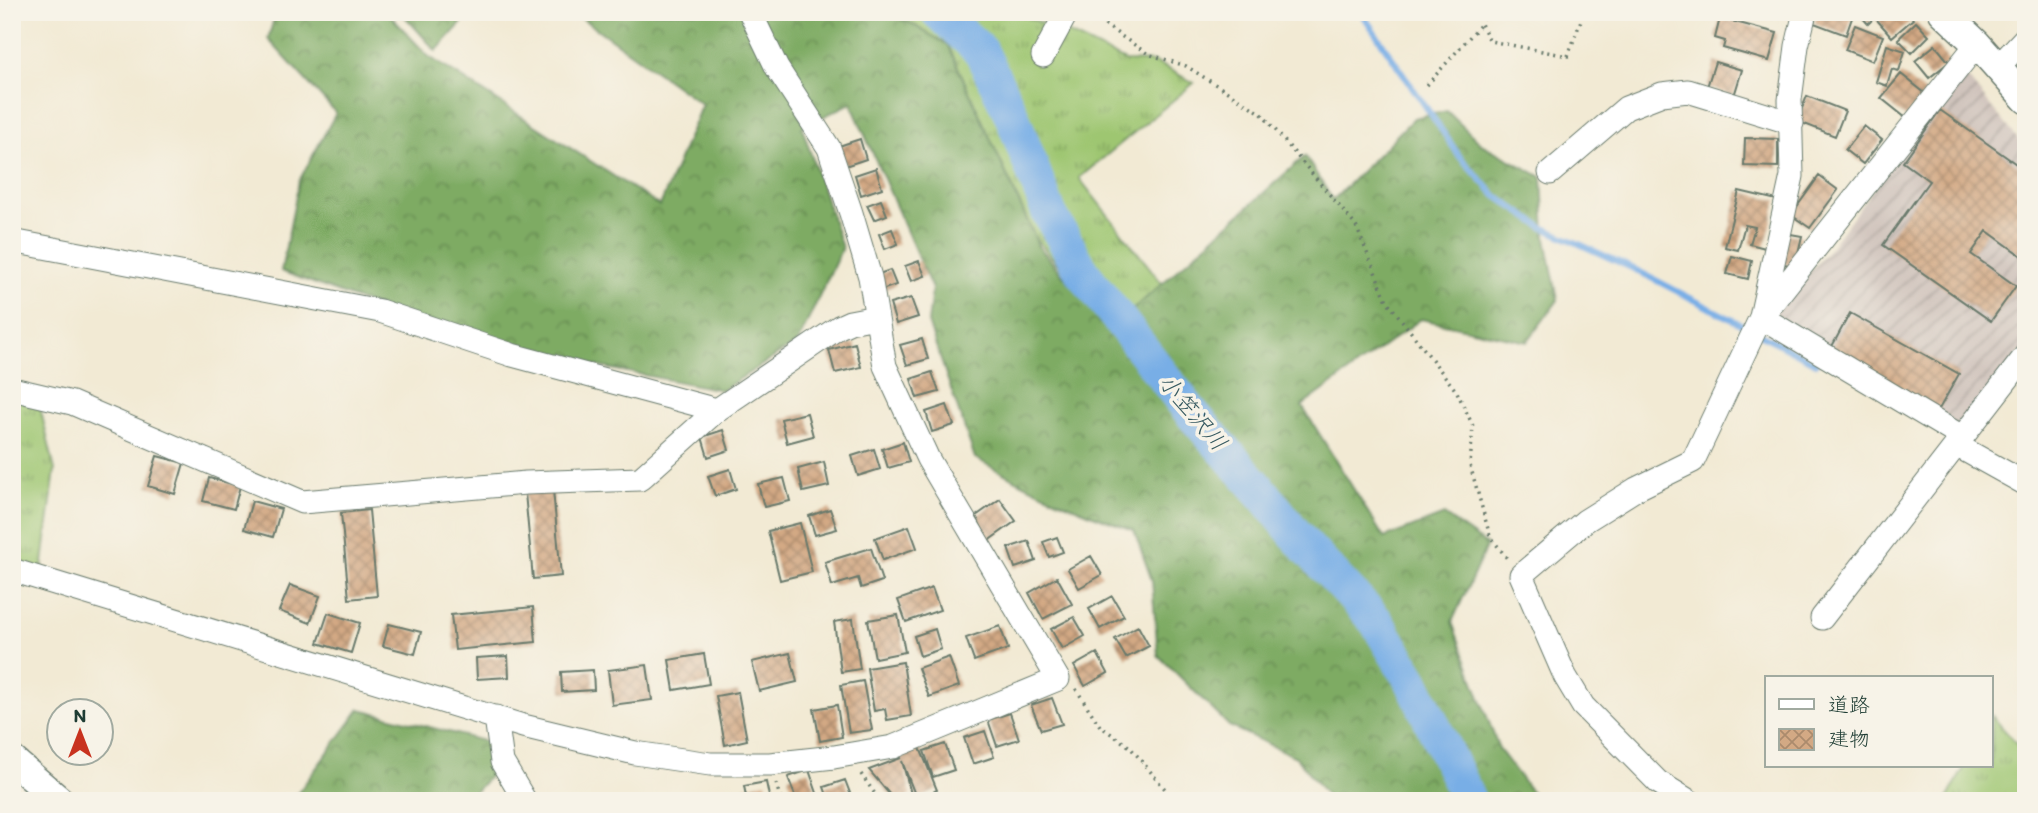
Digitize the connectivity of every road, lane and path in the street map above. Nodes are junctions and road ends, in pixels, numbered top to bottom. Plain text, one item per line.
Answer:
1 (750, 12) edge
2 (1067, 12) edge
3 (1085, 12) edge
4 (1487, 12) edge
5 (1584, 12) edge
6 (1805, 12) edge
7 (1943, 12) edge
8 (1480, 24) junction
9 (2026, 37) edge
10 (1977, 44) junction
11 (1043, 56) dead end
12 (1998, 67) junction
13 (1427, 85) dead end
14 (2026, 99) edge
15 (1791, 123) junction
16 (1550, 173) dead end
17 (12, 241) edge
18 (876, 317) junction
19 (1761, 317) junction
20 (2026, 355) edge
21 (12, 389) edge
22 (717, 410) junction
23 (1959, 441) junction
24 (2026, 484) edge
25 (12, 570) edge
26 (1521, 575) junction
27 (1822, 618) dead end
28 (1058, 679) junction
29 (496, 717) junction
30 (847, 755) junction
31 (12, 760) edge
32 (60, 801) edge
33 (525, 801) edge
34 (880, 801) edge
35 (1175, 801) edge
36 (1689, 801) edge

1 - 18 street
2 - 11 street
3 - 26 path
4 - 8 path
5 - 8 path
6 - 15 street
7 - 10 street
8 - 13 path
9 - 12 street
10 - 12 street
10 - 19 street
12 - 14 street
15 - 16 street
15 - 19 street
17 - 22 street
18 - 22 street
18 - 28 street
19 - 23 street
19 - 26 street
20 - 23 street
21 - 22 street
23 - 24 street
23 - 27 street
25 - 29 street
26 - 36 street
28 - 30 street
28 - 35 path
29 - 30 street
29 - 33 street
30 - 34 path
31 - 32 street

